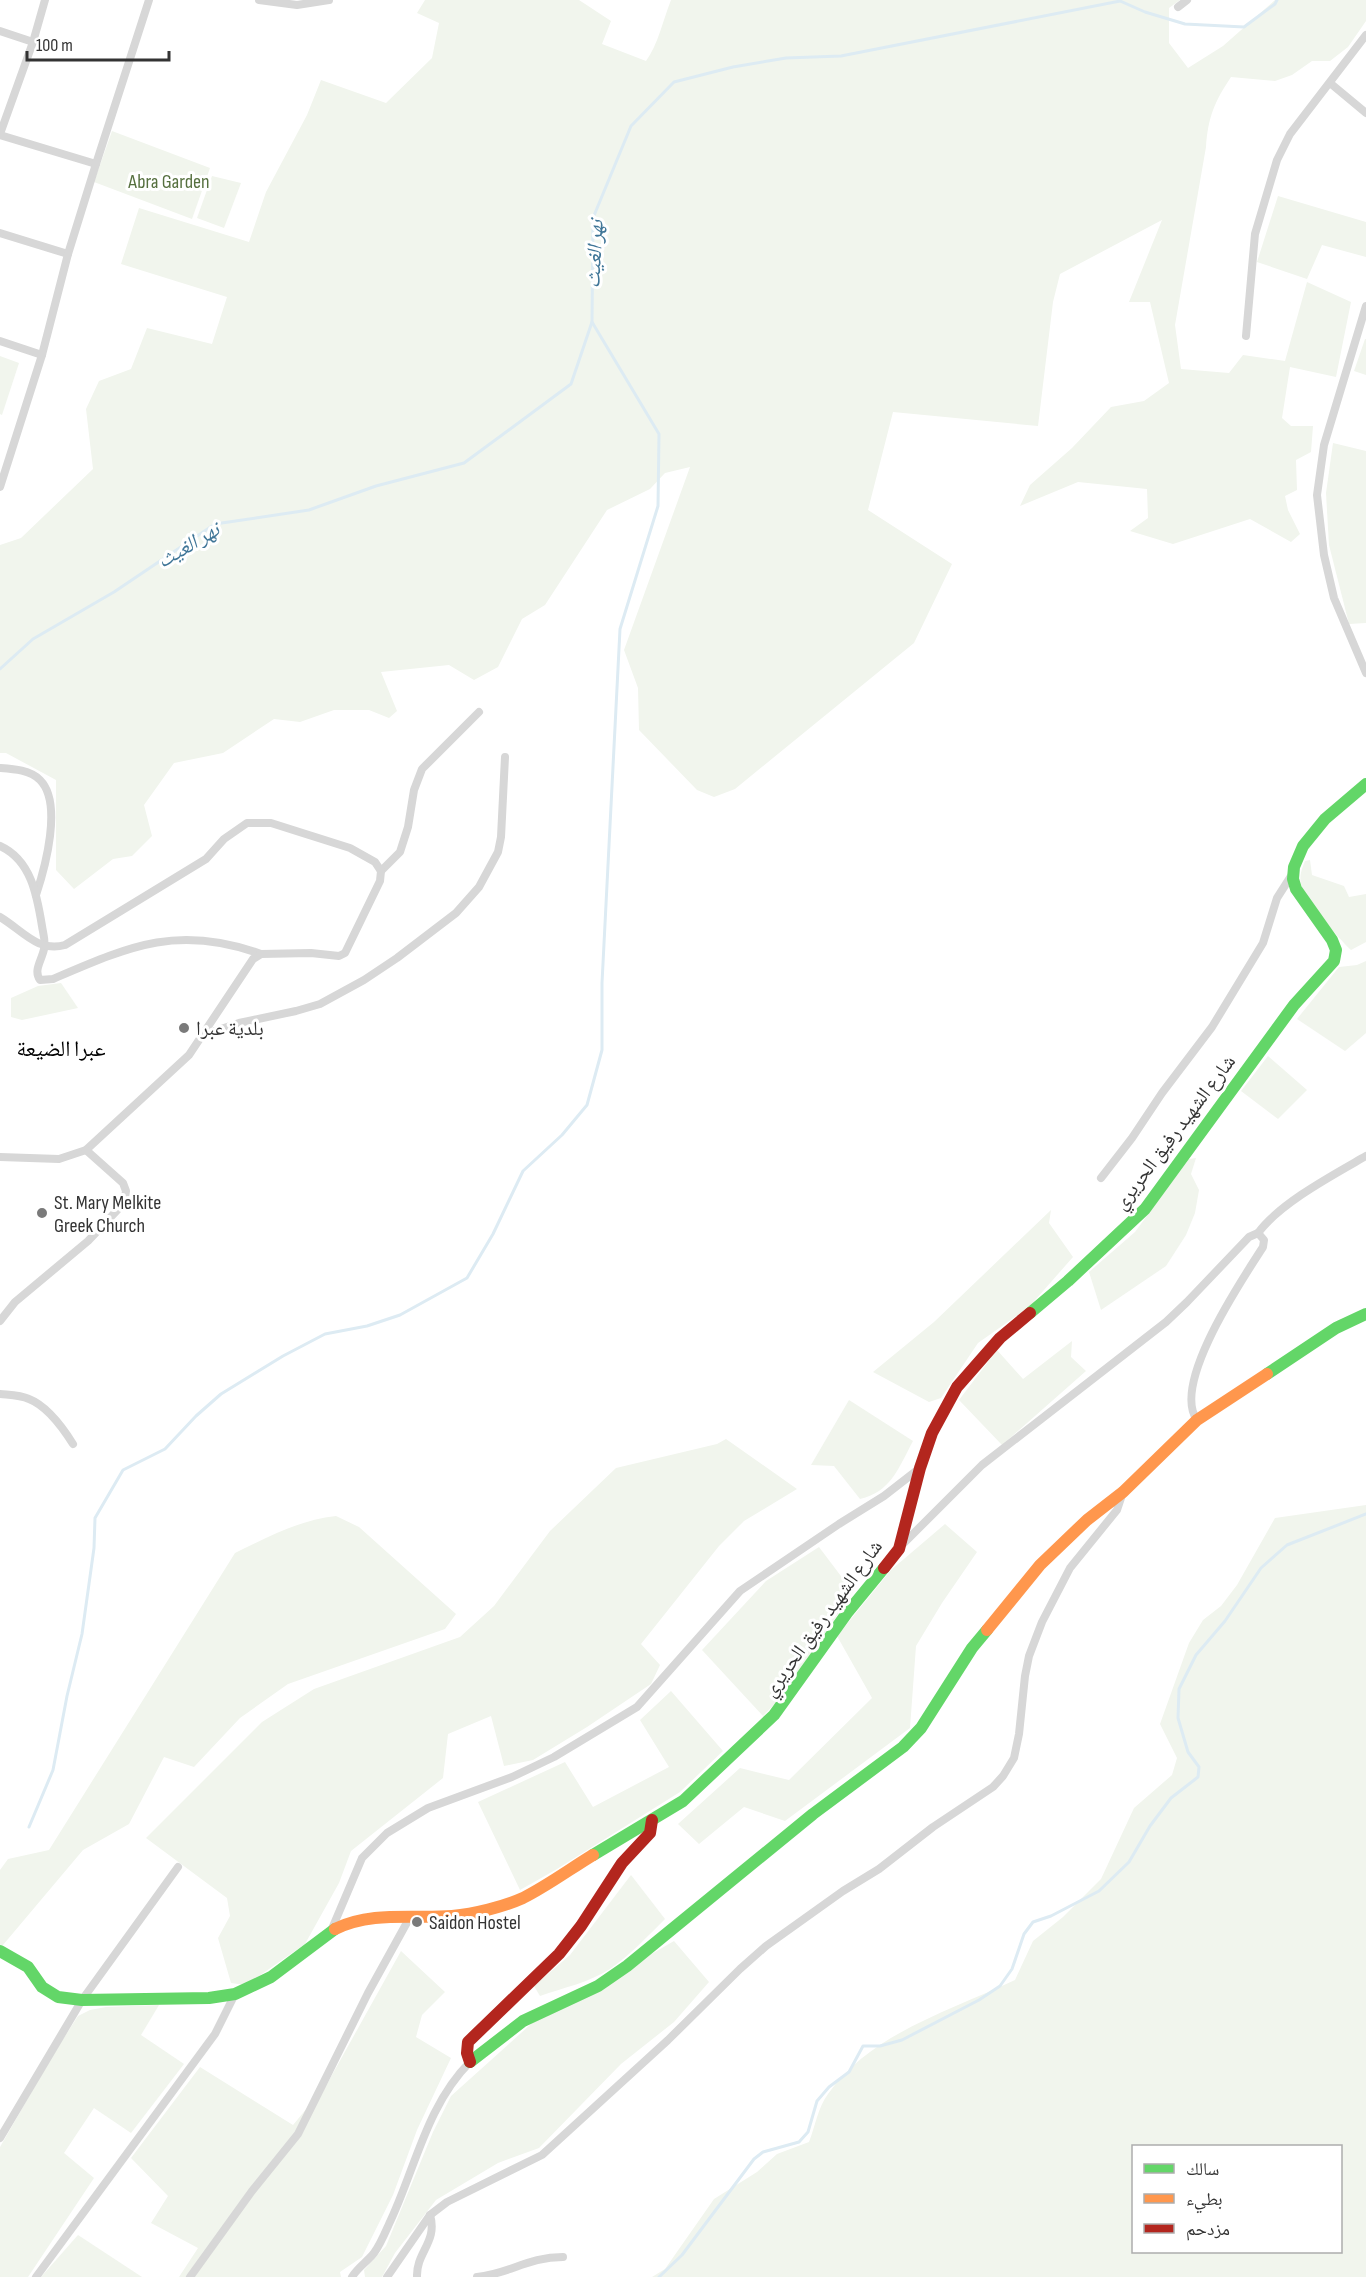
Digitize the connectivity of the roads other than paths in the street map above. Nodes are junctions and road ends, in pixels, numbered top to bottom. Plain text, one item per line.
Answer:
1 (45, 0) edge
2 (149, 0) edge
3 (259, 0) edge
4 (329, 0) edge
5 (1187, 0) edge
6 (1178, 7) dead end
7 (0, 31) edge
8 (1366, 34) edge
9 (33, 42) junction
10 (1330, 83) junction
11 (1366, 113) edge
12 (0, 135) edge
13 (96, 164) junction
14 (0, 233) edge
15 (68, 254) junction
16 (1366, 306) edge
17 (1246, 336) dead end
18 (0, 341) edge
19 (42, 355) junction
20 (0, 487) edge
21 (1366, 673) edge
22 (479, 712) dead end
23 (505, 757) dead end
24 (0, 768) edge
25 (1366, 784) edge
26 (0, 846) edge
27 (381, 871) junction
28 (1293, 873) junction
29 (36, 895) junction
30 (0, 917) edge
31 (45, 947) junction
32 (261, 954) junction
33 (202, 1035) junction
34 (86, 1150) junction
35 (1366, 1156) edge
36 (0, 1157) edge
37 (1101, 1178) dead end
38 (1258, 1233) junction
39 (1366, 1314) edge
40 (0, 1321) edge
41 (0, 1394) edge
42 (1197, 1420) junction
43 (73, 1444) dead end
44 (920, 1468) junction
45 (1123, 1492) junction
46 (898, 1549) junction
47 (652, 1820) junction
48 (178, 1867) dead end
49 (410, 1917) junction
50 (331, 1931) junction
51 (0, 1951) edge
52 (235, 1994) junction
53 (82, 2000) junction
54 (470, 2062) junction
55 (0, 2138) edge
56 (430, 2216) junction
57 (563, 2257) dead end
58 (36, 2277) edge
59 (190, 2277) edge
60 (352, 2277) edge
61 (387, 2277) edge
62 (417, 2277) edge
63 (477, 2277) edge

1 - 9 street
2 - 13 street
3 - 4 street
5 - 6 street
7 - 9 street
8 - 10 street
9 - 12 street
10 - 11 street
10 - 17 street
12 - 13 street
13 - 15 street
14 - 15 street
15 - 19 street
16 - 21 street
18 - 19 street
19 - 20 street
22 - 27 street
23 - 33 street
24 - 29 street
25 - 28 street
26 - 29 street
27 - 31 street
27 - 32 street
28 - 37 street
28 - 44 street, شارع الشهيد رفيق الحريري
29 - 31 street
30 - 31 street
31 - 32 street
32 - 33 street
33 - 34 street
34 - 36 street
34 - 40 street
35 - 38 street
38 - 42 street
38 - 46 street
39 - 42 street
41 - 43 street
42 - 45 street
44 - 46 street, شارع الشهيد رفيق الحريري
44 - 50 street
45 - 54 street
45 - 56 street
46 - 47 street, شارع الشهيد رفيق الحريري
47 - 49 street, شارع الشهيد رفيق الحريري
47 - 54 street
48 - 53 street
49 - 50 street, شارع الشهيد رفيق الحريري
49 - 59 street
50 - 52 street, شارع الشهيد رفيق الحريري
51 - 53 street, شارع الشهيد رفيق الحريري
52 - 53 street, شارع الشهيد رفيق الحريري
52 - 58 street
53 - 55 street
54 - 60 street
56 - 61 street
56 - 62 street
57 - 63 street

